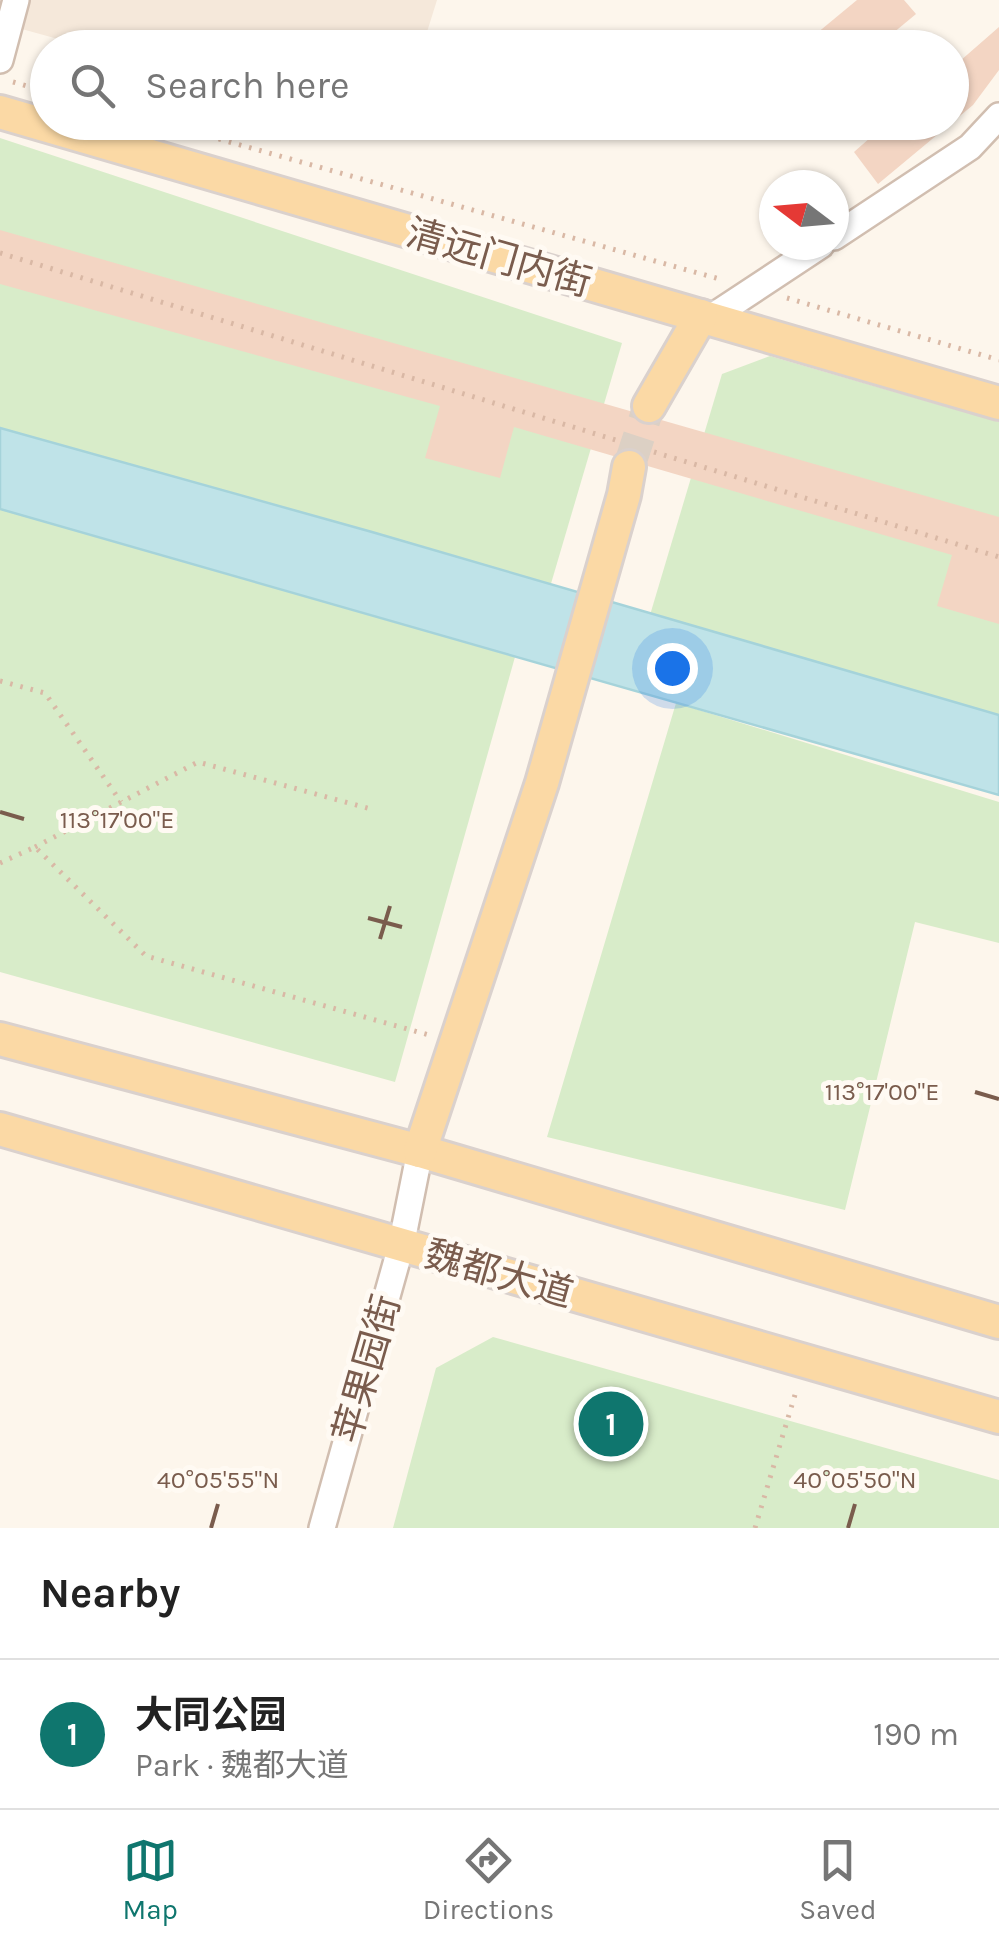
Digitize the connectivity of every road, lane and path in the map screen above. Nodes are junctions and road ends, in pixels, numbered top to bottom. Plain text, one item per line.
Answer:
1 (16, 0) edge
2 (0, 60) edge
3 (0, 78) edge
4 (30, 87) edge
5 (0, 112) edge
6 (999, 116) edge
7 (30, 121) edge
8 (96, 140) edge
9 (222, 140) edge
10 (849, 226) edge
11 (0, 253) edge
12 (798, 260) edge
13 (754, 289) junction
14 (701, 316) junction
15 (999, 360) edge
16 (999, 402) edge
17 (648, 406) tunnel mouth
18 (629, 463) junction
19 (999, 556) edge
20 (0, 681) edge
21 (121, 802) junction
22 (370, 809) dead end
23 (35, 846) junction
24 (0, 863) edge
25 (0, 1038) edge
26 (456, 1042) junction
27 (0, 1129) edge
28 (420, 1151) junction
29 (401, 1246) junction
30 (999, 1322) edge
31 (804, 1361) junction
32 (999, 1417) edge
33 (322, 1528) edge
34 (755, 1528) edge

1 - 2 street
3 - 4 path
5 - 7 main road, 清远门内街
6 - 10 street
8 - 14 main road, 清远门内街
9 - 13 path
11 - 18 path
12 - 13 street
13 - 14 street
13 - 15 path
14 - 16 main road, 清远门内街
14 - 17 main road
18 - 19 path
18 - 26 main road
20 - 21 path
21 - 22 path
21 - 23 path
23 - 24 path
23 - 26 path
25 - 28 main road
26 - 28 main road
27 - 29 main road, 魏都大道
28 - 29 street, 苹果园街
28 - 30 main road
29 - 31 main road, 魏都大道
29 - 33 street, 苹果园街
31 - 32 main road, 魏都大道
31 - 34 path

